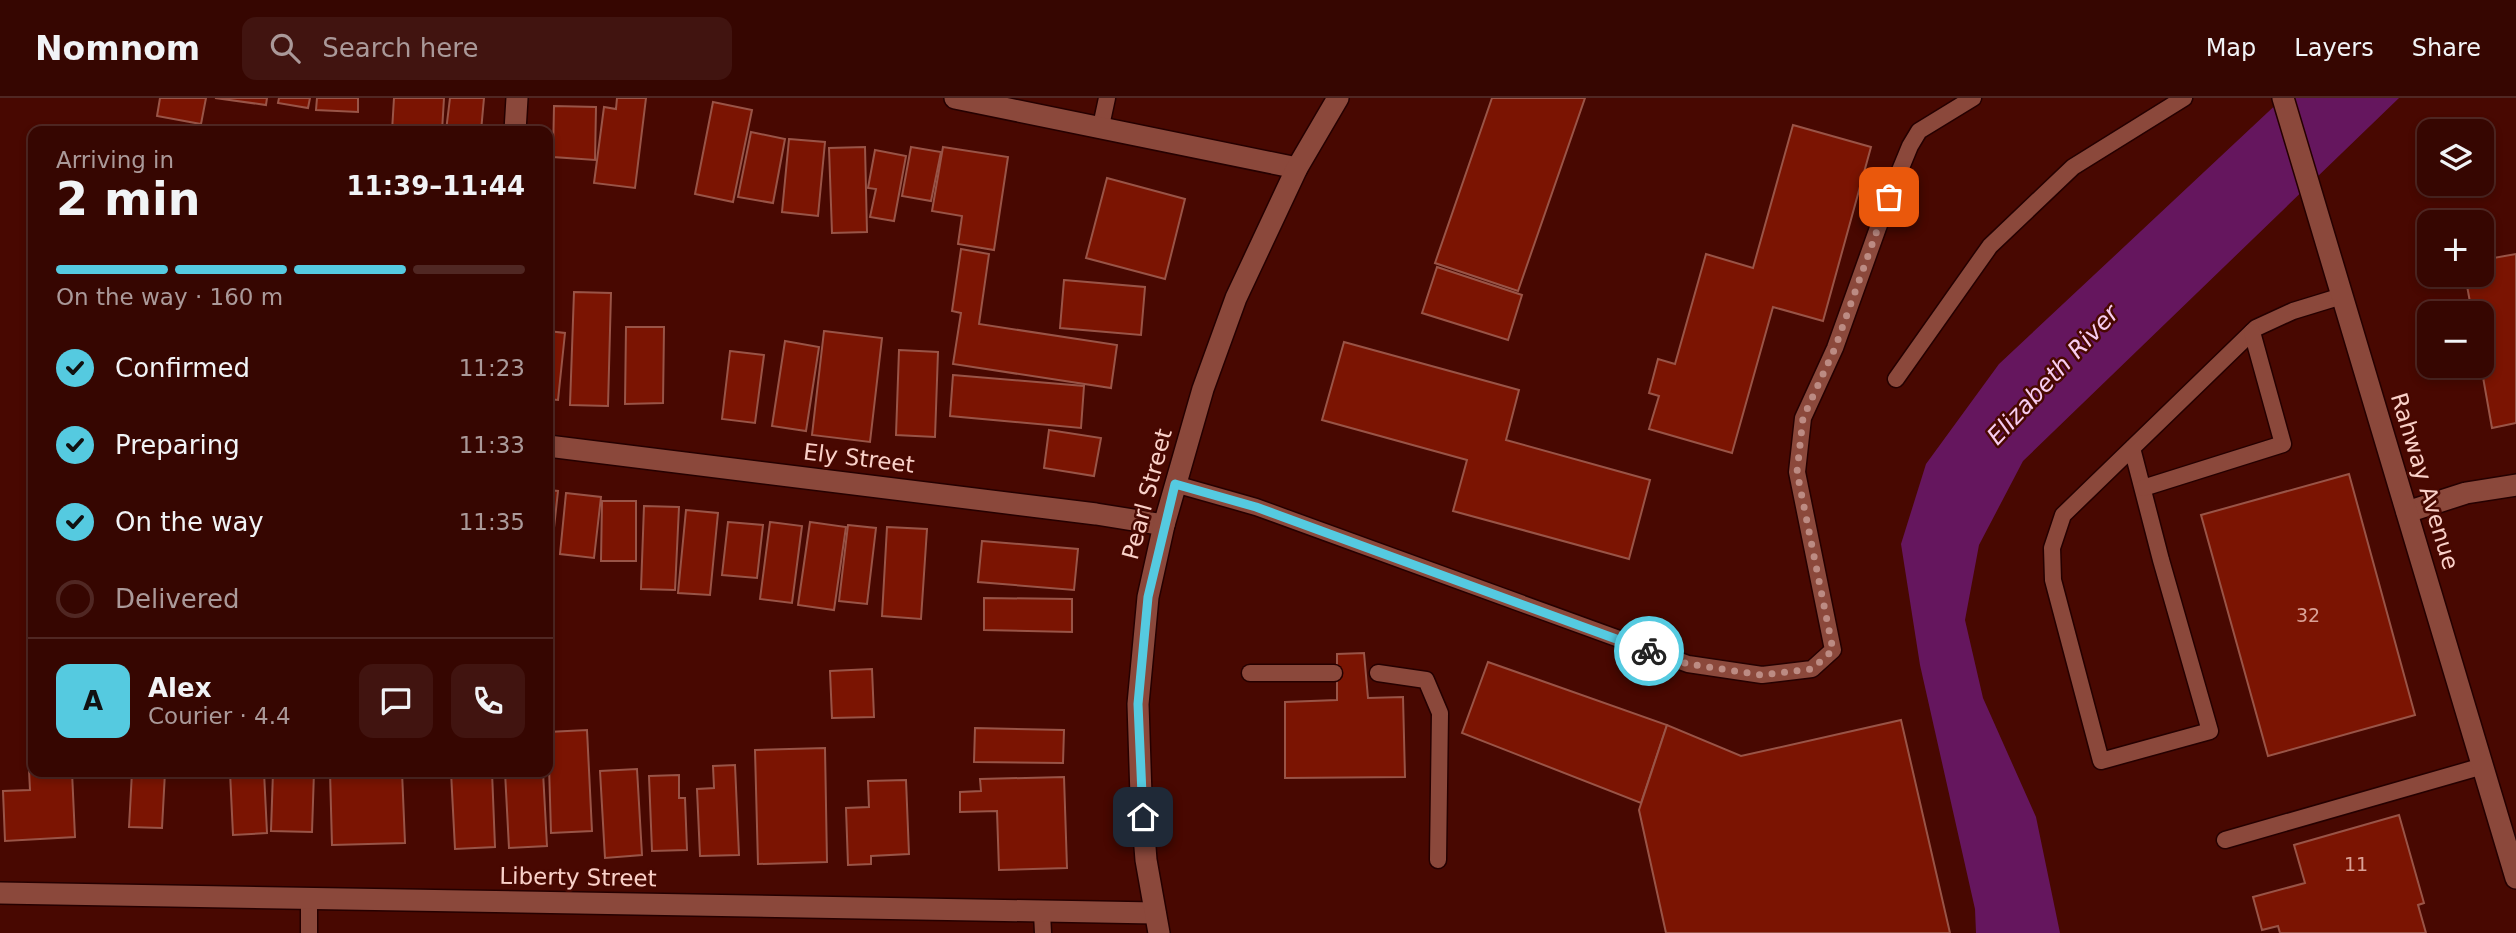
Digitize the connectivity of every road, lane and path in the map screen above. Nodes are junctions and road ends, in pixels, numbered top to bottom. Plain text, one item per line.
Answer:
1 (517, 98) edge
2 (955, 98) edge
3 (1107, 98) edge
4 (1338, 98) edge
5 (1973, 98) edge
6 (2185, 98) edge
7 (2283, 98) edge
8 (515, 126) edge
9 (1101, 126) junction
10 (1297, 168) junction
11 (2342, 296) junction
12 (2252, 332) junction
13 (1896, 379) dead end
14 (553, 447) edge
15 (2132, 448) junction
16 (1175, 484) junction
17 (2516, 485) edge
18 (2143, 488) junction
19 (2407, 512) junction
20 (1164, 525) junction
21 (1250, 673) dead end
22 (1334, 673) dead end
23 (1378, 673) dead end
24 (2483, 766) junction
25 (2225, 840) dead end
26 (1438, 860) dead end
27 (2516, 878) edge
28 (0, 893) edge
29 (309, 899) junction
30 (1042, 923) edge
31 (1157, 923) edge
32 (309, 933) edge

1 - 8 street
2 - 9 street
3 - 9 lane
4 - 10 street, Pearl Street
5 - 16 lane
6 - 13 lane
7 - 11 street, Rahway Avenue
9 - 10 street
10 - 16 street, Pearl Street
11 - 12 lane
11 - 19 street, Rahway Avenue
12 - 15 lane
12 - 18 lane
14 - 20 street, Ely Street
15 - 18 lane
15 - 18 lane
16 - 20 street, Pearl Street
17 - 19 street
19 - 24 street, Rahway Avenue
20 - 31 street, Pearl Street
21 - 22 lane
23 - 26 lane
24 - 25 lane
24 - 27 street, Rahway Avenue
28 - 29 street, Liberty Street
29 - 30 street, Liberty Street
29 - 32 lane
30 - 31 street, Liberty Street

